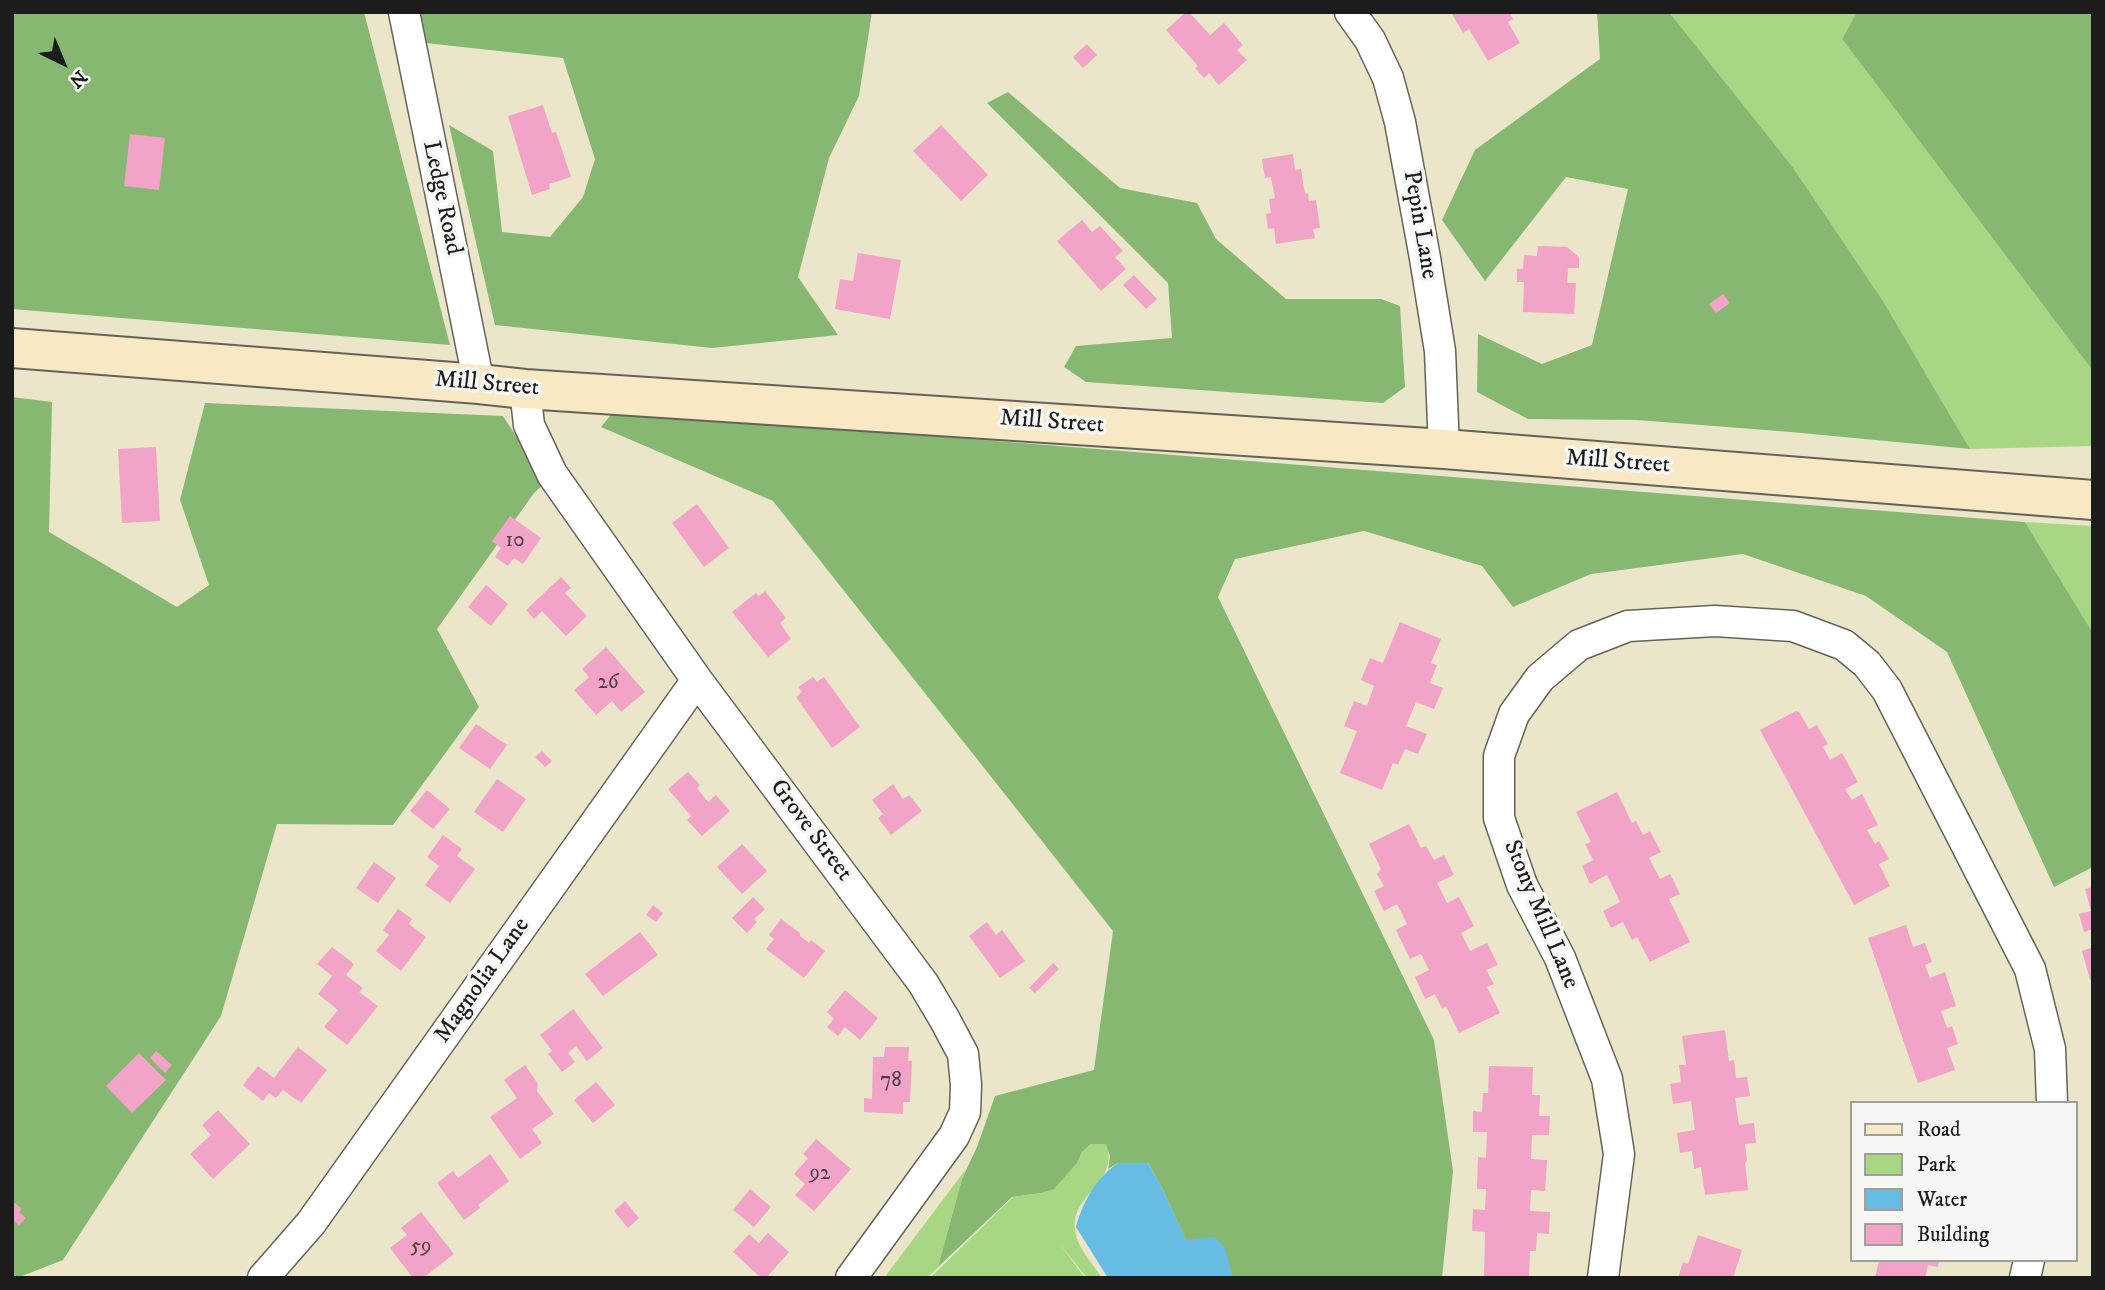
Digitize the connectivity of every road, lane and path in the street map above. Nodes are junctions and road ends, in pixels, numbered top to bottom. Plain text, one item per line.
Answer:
1 (404, 12) edge
2 (1350, 12) edge
3 (12, 348) edge
4 (479, 384) junction
5 (525, 389) junction
6 (1444, 449) junction
7 (2093, 500) edge
8 (697, 680) junction
9 (2052, 1101) edge
10 (263, 1278) edge
11 (851, 1278) edge
12 (1603, 1278) edge

1 - 4 street, Ledge Road
2 - 6 street, Pepin Lane
3 - 4 main road, Mill Street
4 - 5 main road, Mill Street
5 - 6 main road, Mill Street
5 - 8 street, Grove Street
6 - 7 main road, Mill Street
8 - 10 street, Magnolia Lane
8 - 11 street, Grove Street
9 - 12 street, Stony Mill Lane

